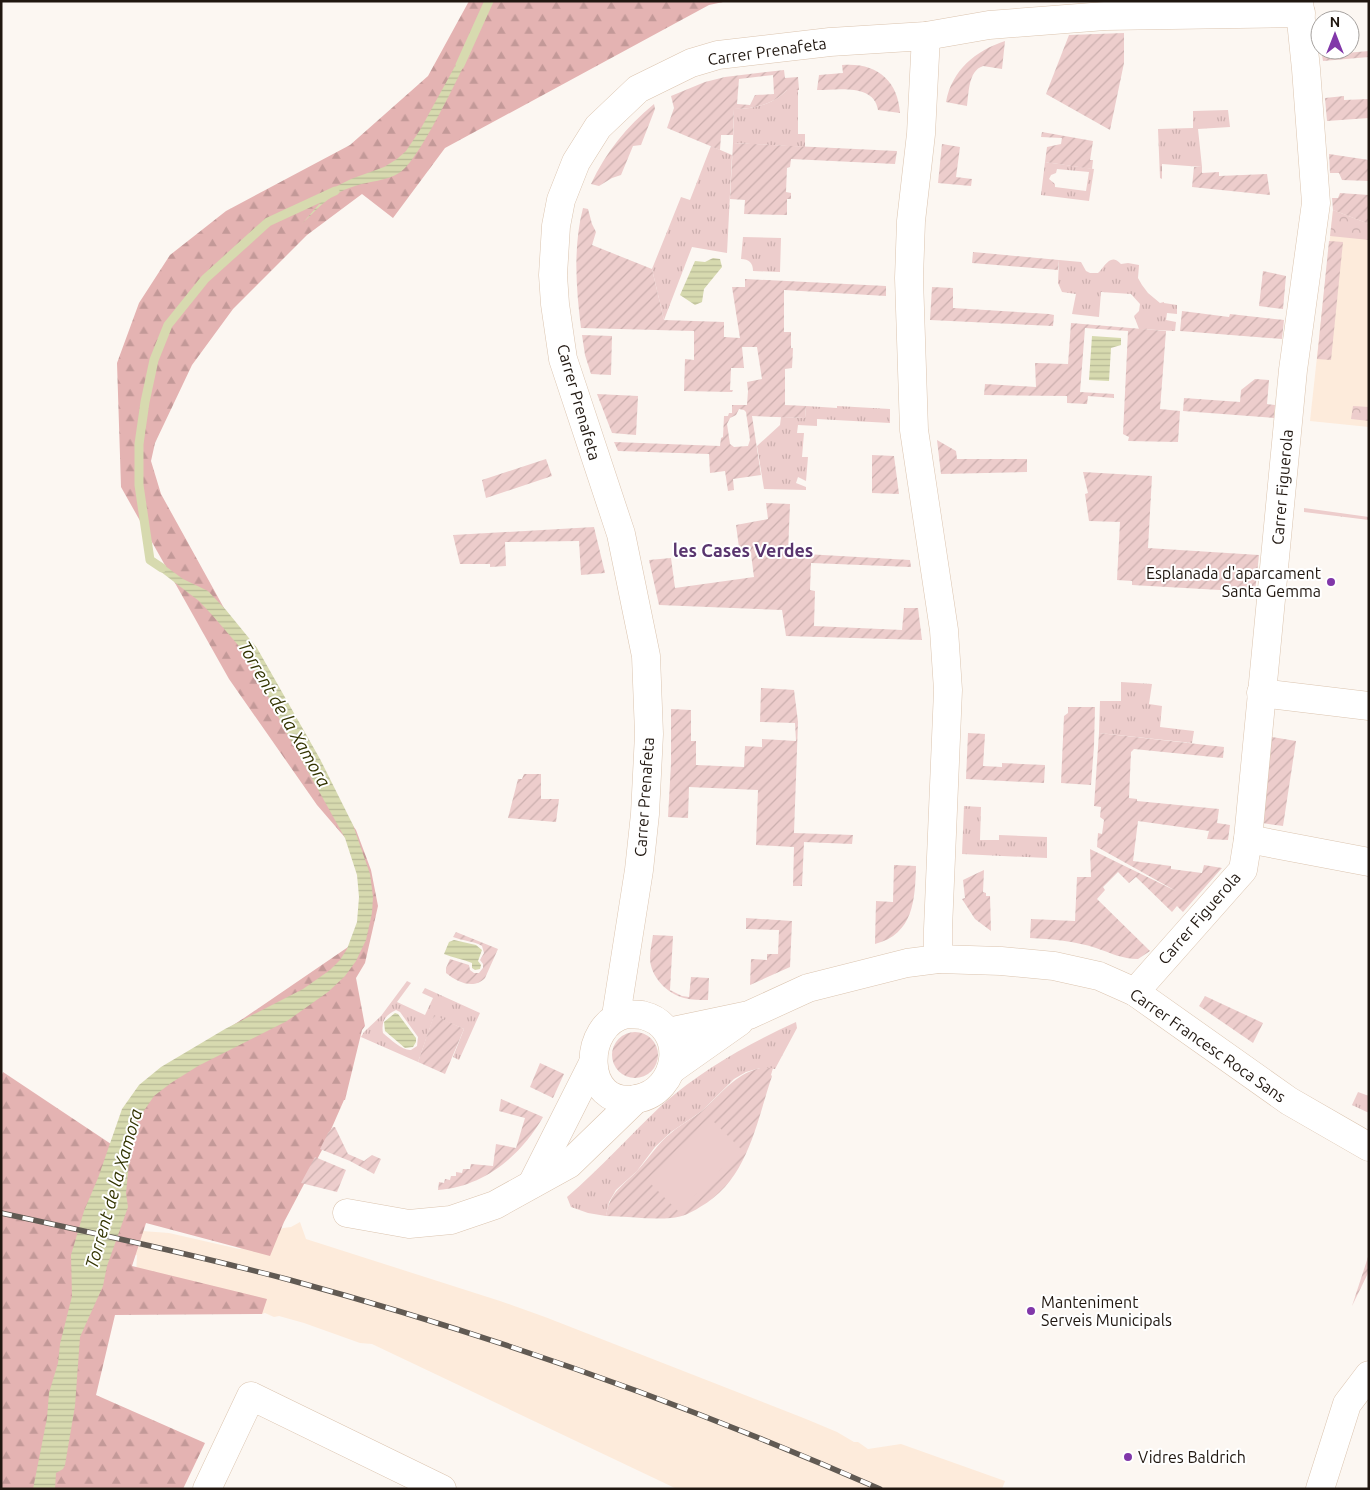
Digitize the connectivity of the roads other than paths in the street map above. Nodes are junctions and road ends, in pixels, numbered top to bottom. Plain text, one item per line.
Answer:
1 (1300, 7) edge
2 (926, 36) junction
3 (1262, 693) junction
4 (1369, 706) edge
5 (1248, 839) junction
6 (1369, 862) edge
7 (938, 959) junction
8 (1135, 992) junction
9 (749, 1015) junction
10 (616, 1016) junction
11 (668, 1032) junction
12 (592, 1065) junction
13 (671, 1070) junction
14 (636, 1099) junction
15 (1369, 1147) edge
16 (532, 1184) junction
17 (347, 1213) dead end
18 (1369, 1374) edge
19 (207, 1489) edge
20 (442, 1489) edge
21 (1320, 1489) edge

1 - 2 street, Carrer Prenafeta
1 - 3 street, Carrer Figuerola
2 - 7 street
2 - 10 street, Carrer Prenafeta
3 - 4 street
3 - 5 street, Carrer Figuerola
5 - 6 street
5 - 8 street, Carrer Figuerola
7 - 8 street, Carrer Francesc Roca Sans
7 - 9 street, Carrer Francesc Roca Sans
8 - 15 street, Carrer Francesc Roca Sans
9 - 11 street, Carrer Francesc Roca Sans
9 - 13 street, Carrer Francesc Roca Sans
10 - 11 street
10 - 12 street
11 - 13 street
12 - 14 street
12 - 16 street
13 - 14 street
14 - 16 street
16 - 17 street
18 - 21 street
19 - 20 street

